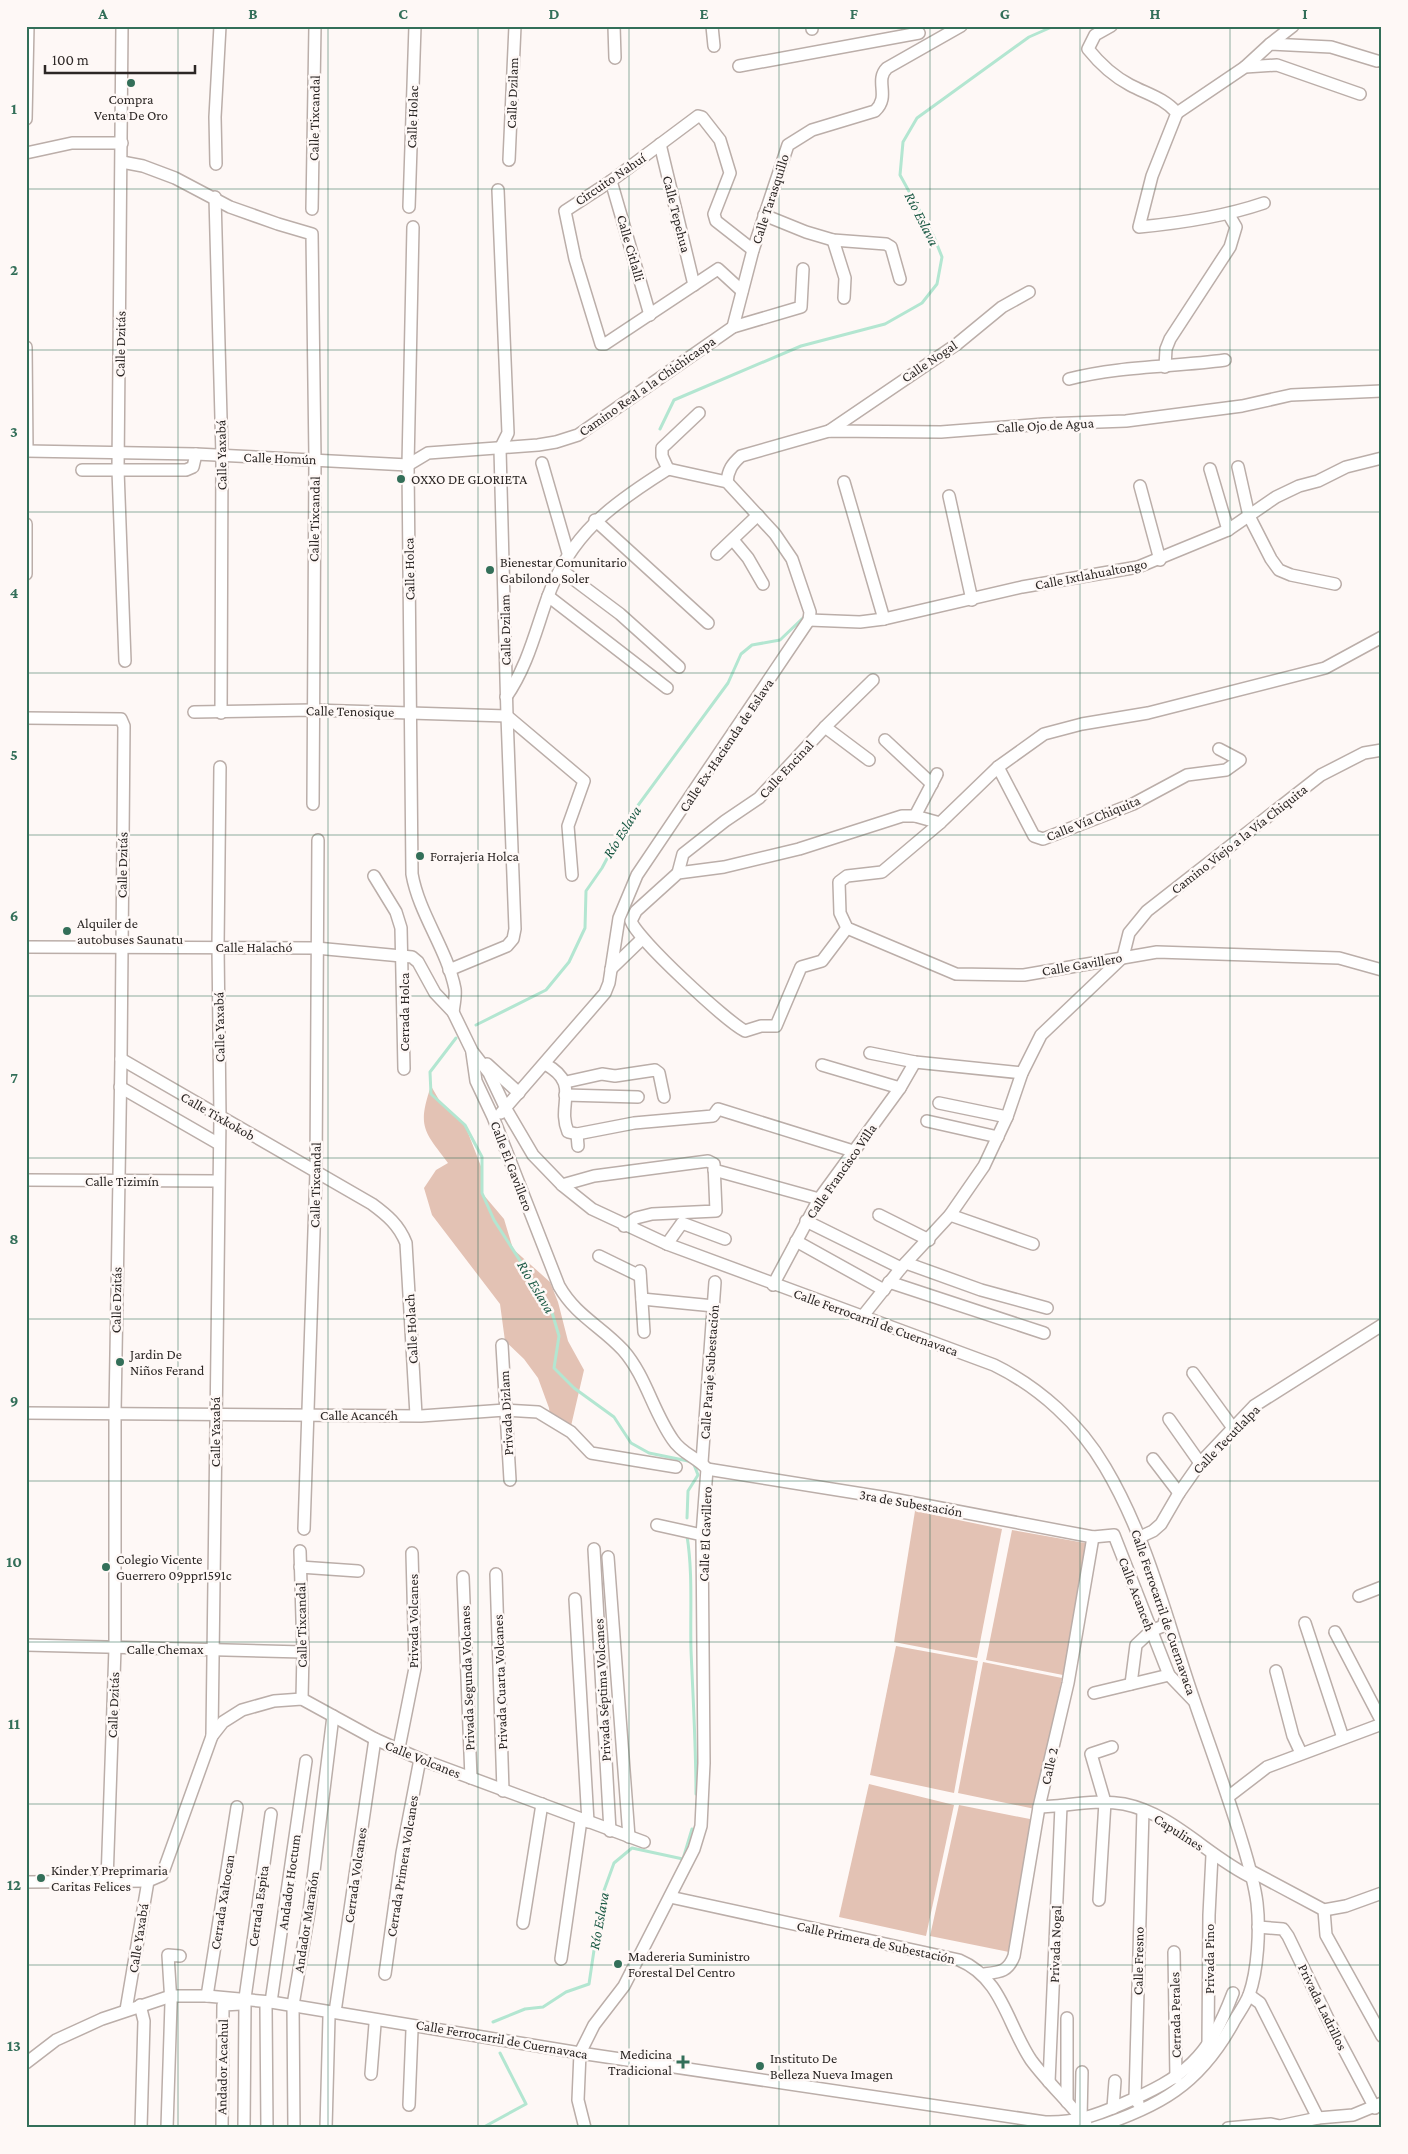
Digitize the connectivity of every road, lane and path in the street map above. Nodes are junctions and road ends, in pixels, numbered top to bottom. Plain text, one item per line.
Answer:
1 (28, 26) edge
2 (122, 26) edge
3 (220, 26) edge
4 (315, 26) edge
5 (415, 26) edge
6 (515, 26) edge
7 (614, 26) edge
8 (712, 26) edge
9 (961, 26) edge
10 (1111, 26) edge
11 (1293, 26) edge
12 (918, 29) edge
13 (1270, 44) junction
14 (714, 46) dead end
15 (915, 52) junction
16 (615, 58) dead end
17 (1377, 61) dead end
18 (739, 66) dead end
19 (1245, 67) junction
20 (1360, 94) dead end
21 (1177, 113) junction
22 (26, 119) edge
23 (122, 143) junction
24 (660, 144) junction
25 (26, 153) edge
26 (509, 160) dead end
27 (122, 162) junction
28 (216, 164) dead end
29 (611, 181) junction
30 (498, 190) dead end
31 (215, 197) junction
32 (1264, 203) dead end
33 (410, 207) dead end
34 (312, 209) dead end
35 (764, 215) junction
36 (1230, 215) junction
37 (413, 227) dead end
38 (833, 240) junction
39 (753, 250) junction
40 (803, 269) dead end
41 (900, 280) dead end
42 (694, 285) junction
43 (742, 291) junction
44 (1029, 292) dead end
45 (844, 298) dead end
46 (650, 315) junction
47 (733, 327) junction
48 (26, 347) edge
49 (1225, 360) dead end
50 (1166, 367) junction
51 (1069, 379) dead end
52 (1382, 391) edge
53 (699, 413) dead end
54 (829, 431) junction
55 (500, 449) junction
56 (27, 451) edge
57 (118, 453) junction
58 (196, 454) junction
59 (222, 456) junction
60 (1382, 458) edge
61 (315, 459) junction
62 (542, 463) dead end
63 (408, 465) junction
64 (1238, 466) dead end
65 (668, 469) junction
66 (1210, 469) dead end
67 (82, 470) dead end
68 (118, 470) junction
69 (727, 482) junction
70 (844, 482) dead end
71 (1140, 486) dead end
72 (949, 496) dead end
73 (758, 515) junction
74 (1249, 516) junction
75 (595, 520) junction
76 (26, 524) edge
77 (1228, 530) junction
78 (733, 540) junction
79 (568, 553) junction
80 (717, 554) dead end
81 (1160, 560) junction
82 (560, 569) junction
83 (26, 574) edge
84 (763, 584) dead end
85 (1335, 584) dead end
86 (548, 596) junction
87 (972, 600) junction
88 (809, 620) junction
89 (884, 620) junction
90 (708, 624) dead end
91 (1382, 637) edge
92 (125, 661) dead end
93 (678, 667) dead end
94 (874, 680) dead end
95 (667, 688) dead end
96 (506, 697) junction
97 (312, 710) junction
98 (194, 712) dead end
99 (411, 712) junction
100 (221, 713) junction
101 (507, 716) junction
102 (26, 718) edge
103 (825, 727) junction
104 (885, 740) dead end
105 (1219, 750) dead end
106 (1382, 750) edge
107 (869, 760) dead end
108 (220, 767) dead end
109 (998, 767) junction
110 (313, 804) dead end
111 (915, 816) junction
112 (940, 823) junction
113 (318, 840) dead end
114 (678, 873) junction
115 (572, 874) dead end
116 (374, 876) dead end
117 (846, 928) junction
118 (642, 938) junction
119 (218, 946) junction
120 (26, 947) edge
121 (121, 948) junction
122 (316, 948) junction
123 (404, 955) junction
124 (1123, 957) junction
125 (611, 968) junction
126 (449, 970) junction
127 (1382, 970) edge
128 (453, 1012) junction
129 (472, 1051) junction
130 (870, 1053) dead end
131 (121, 1059) junction
132 (915, 1062) junction
133 (545, 1064) junction
134 (822, 1066) dead end
135 (404, 1069) dead end
136 (1022, 1073) junction
137 (566, 1082) junction
138 (120, 1087) junction
139 (900, 1088) junction
140 (519, 1093) junction
141 (566, 1095) junction
142 (638, 1097) dead end
143 (664, 1097) dead end
144 (939, 1103) dead end
145 (506, 1109) junction
146 (494, 1117) junction
147 (1007, 1117) junction
148 (220, 1118) junction
149 (927, 1120) dead end
150 (577, 1134) junction
151 (998, 1137) junction
152 (219, 1144) junction
153 (578, 1146) dead end
154 (853, 1151) junction
155 (714, 1167) junction
156 (316, 1172) junction
157 (26, 1180) edge
158 (118, 1180) junction
159 (217, 1181) junction
160 (562, 1185) junction
161 (819, 1200) junction
162 (879, 1215) dead end
163 (950, 1215) junction
164 (806, 1221) junction
165 (624, 1226) junction
166 (725, 1239) dead end
167 (796, 1240) junction
168 (929, 1240) junction
169 (406, 1243) joint
170 (667, 1244) junction
171 (1033, 1244) dead end
172 (599, 1256) dead end
173 (903, 1265) junction
174 (715, 1282) dead end
175 (772, 1284) junction
176 (887, 1286) junction
177 (642, 1299) junction
178 (714, 1306) junction
179 (1047, 1308) dead end
180 (862, 1317) junction
181 (1382, 1325) edge
182 (644, 1332) dead end
183 (1044, 1333) dead end
184 (502, 1345) dead end
185 (1194, 1373) dead end
186 (505, 1410) junction
187 (26, 1413) edge
188 (114, 1413) junction
189 (215, 1414) junction
190 (309, 1415) junction
191 (416, 1415) junction
192 (1169, 1419) dead end
193 (1233, 1428) junction
194 (1154, 1459) dead end
195 (1200, 1463) junction
196 (704, 1465) junction
197 (676, 1467) dead end
198 (510, 1480) dead end
199 (1178, 1493) junction
200 (656, 1525) dead end
201 (304, 1529) dead end
202 (702, 1535) junction
203 (1114, 1535) joint
204 (1140, 1537) junction
205 (1093, 1538) junction
206 (594, 1549) dead end
207 (300, 1552) dead end
208 (412, 1553) dead end
209 (608, 1557) dead end
210 (300, 1567) junction
211 (358, 1571) dead end
212 (496, 1574) dead end
213 (462, 1577) dead end
214 (1382, 1587) edge
215 (1359, 1596) dead end
216 (575, 1599) dead end
217 (1166, 1617) junction
218 (1305, 1624) dead end
219 (1151, 1632) junction
220 (1335, 1632) dead end
221 (26, 1645) edge
222 (115, 1648) junction
223 (214, 1649) junction
224 (303, 1652) junction
225 (1276, 1671) dead end
226 (1169, 1675) junction
227 (1131, 1684) junction
228 (1094, 1692) dead end
229 (302, 1698) junction
230 (1194, 1701) junction
231 (333, 1716) junction
232 (1382, 1723) edge
233 (212, 1736) junction
234 (1343, 1738) junction
235 (376, 1739) junction
236 (1112, 1747) dead end
237 (399, 1748) junction
238 (1301, 1753) junction
239 (420, 1759) junction
240 (306, 1762) dead end
241 (470, 1778) junction
242 (503, 1791) junction
243 (1228, 1797) junction
244 (1105, 1802) junction
245 (542, 1804) junction
246 (1060, 1806) junction
247 (237, 1807) dead end
248 (1039, 1807) junction
249 (1143, 1810) junction
250 (271, 1814) dead end
251 (584, 1821) junction
252 (610, 1831) junction
253 (629, 1837) junction
254 (644, 1842) dead end
255 (1212, 1855) junction
256 (1252, 1875) junction
257 (107, 1881) junction
258 (148, 1881) junction
259 (26, 1882) edge
260 (1382, 1893) edge
261 (670, 1897) junction
262 (1099, 1900) dead end
263 (1324, 1910) junction
264 (523, 1923) dead end
265 (1258, 1927) junction
266 (1174, 1952) dead end
267 (180, 1956) dead end
268 (561, 1959) dead end
269 (385, 1974) dead end
270 (983, 1974) junction
271 (1233, 1993) dead end
272 (1249, 1994) junction
273 (207, 1996) junction
274 (245, 2001) junction
275 (170, 2002) junction
276 (268, 2004) junction
277 (140, 2005) junction
278 (223, 2005) joint
279 (292, 2008) junction
280 (126, 2010) junction
281 (332, 2014) junction
282 (1067, 2018) dead end
283 (376, 2024) junction
284 (412, 2030) junction
285 (1382, 2036) edge
286 (1208, 2044) junction
287 (579, 2056) junction
288 (26, 2063) edge
289 (1208, 2063) junction
290 (1082, 2072) dead end
291 (371, 2074) dead end
292 (1176, 2078) junction
293 (1115, 2081) dead end
294 (1049, 2082) junction
295 (1135, 2098) junction
296 (1067, 2102) junction
297 (409, 2105) dead end
298 (1378, 2105) edge
299 (1113, 2108) junction
300 (1145, 2109) junction
301 (1318, 2118) junction
302 (1084, 2122) edge
303 (1280, 2127) edge
304 (141, 2128) edge
305 (167, 2128) edge
306 (222, 2128) edge
307 (244, 2128) edge
308 (267, 2128) edge
309 (294, 2128) edge
310 (326, 2128) edge
311 (585, 2128) edge
312 (1030, 2128) edge
313 (1094, 2128) edge
314 (1228, 2128) edge

1 - 22 street
2 - 23 street, Calle Dzitás
3 - 28 street
4 - 34 street, Calle Tixcandal
5 - 33 street, Calle Holac
6 - 26 street, Calle Dzilam
7 - 16 street
8 - 14 street
9 - 15 street, Calle Tarasquillo
10 - 21 street
11 - 13 street
12 - 15 street
12 - 18 street
13 - 17 street
13 - 19 street
15 - 35 street, Calle Tarasquillo
19 - 20 street
19 - 21 street
21 - 36 street
23 - 25 street
23 - 27 street, Calle Dzitás
24 - 29 street, Circuito Nahuí
24 - 39 street, Circuito Nahuí
24 - 42 street, Calle Tepehua
27 - 31 street
27 - 57 street, Calle Dzitás
29 - 46 street, Calle Citlalli
29 - 46 street, Circuito Nahuí
30 - 55 street, Calle Dzilam
31 - 59 street, Calle Yaxabá
31 - 61 street, Calle Tixcandal
32 - 36 street
35 - 38 street
35 - 39 street, Calle Tarasquillo
36 - 50 street
37 - 63 street, Calle Holca
38 - 41 street
38 - 45 street
39 - 43 street, Calle Tarasquillo
40 - 47 street, Camino Real a la Chichicaspa
42 - 43 street, Circuito Nahuí
42 - 46 street, Circuito Nahuí
43 - 47 street, Calle Tarasquillo
44 - 54 street, Calle Nogal
47 - 55 street, Camino Real a la Chichicaspa
48 - 56 street
49 - 50 street
50 - 51 street
52 - 54 street, Calle Ojo de Agua
53 - 65 street
54 - 69 street, Calle Ojo de Agua
55 - 63 street
55 - 96 street, Calle Dzilam
56 - 57 street, Calle Homún
57 - 58 street, Calle Homún
57 - 68 street, Calle Dzitás
58 - 59 street, Calle Homún
58 - 68 street
59 - 61 street, Calle Homún
59 - 100 street, Calle Yaxabá
60 - 74 street, Calle Ixtlahualtongo
61 - 63 street, Calle Homún
61 - 97 street, Calle Tixcandal
62 - 79 street
63 - 99 street, Calle Holca
64 - 74 street
65 - 69 street
65 - 75 street
66 - 77 street
67 - 68 street
68 - 92 street, Calle Dzitás
69 - 73 street
70 - 89 street
71 - 81 street
72 - 87 street
73 - 78 street
73 - 88 street
74 - 77 street, Calle Ixtlahualtongo
74 - 85 street
75 - 79 street
75 - 90 street
76 - 83 street
77 - 81 street, Calle Ixtlahualtongo
78 - 80 street
78 - 84 street
79 - 82 street
81 - 87 street, Calle Ixtlahualtongo
82 - 86 street
82 - 93 street
86 - 95 street
86 - 96 street
87 - 89 street, Calle Ixtlahualtongo
88 - 89 street, Calle Ixtlahualtongo
88 - 125 street, Calle Ex-Hacienda de Eslava
91 - 109 street
94 - 103 street, Calle Encinal
96 - 101 street, Calle Dzilam
97 - 99 street, Calle Tenosique
97 - 100 street, Calle Tenosique
97 - 110 street, Calle Tixcandal
98 - 100 street, Calle Tenosique
99 - 101 street, Calle Tenosique
99 - 126 street, Calle Holca
101 - 115 street
101 - 126 street, Calle Dzilam
102 - 121 street, Calle Dzitás
103 - 107 street
103 - 114 street, Calle Encinal
104 - 111 street
105 - 109 street, Calle Vía Chiquita
106 - 124 street, Camino Viejo a la Vía Chiquita
108 - 119 street, Calle Yaxabá
109 - 112 street
111 - 112 street
111 - 114 street
112 - 117 street
113 - 122 street, Calle Tixcandal
114 - 118 street
116 - 123 street, Cerrada Holca
117 - 118 street
117 - 124 street, Calle Gavillero
118 - 125 street
119 - 121 street, Calle Halachó
119 - 122 street, Calle Halachó
119 - 148 street, Calle Yaxabá
120 - 121 street, Calle Halachó
121 - 131 street, Calle Dzitás
122 - 123 street, Calle Halachó
122 - 156 street, Calle Tixcandal
123 - 128 street
123 - 135 street, Cerrada Holca
124 - 127 street, Calle Gavillero
124 - 136 street
125 - 133 street, Calle Ex-Hacienda de Eslava
126 - 128 street
128 - 129 street
129 - 140 street
129 - 145 street, Calle Ferrocarril de Cuernavaca
129 - 146 street, Calle El Gavillero
130 - 132 street
131 - 138 street, Calle Dzitás
131 - 148 street, Calle Tixkokob
132 - 136 street
132 - 139 street, Calle Francisco Villa
133 - 137 street
133 - 140 street, Calle Ex-Hacienda de Eslava
134 - 139 street
136 - 147 street
137 - 141 street
137 - 143 street
138 - 152 street
138 - 158 street, Calle Dzitás
139 - 154 street, Calle Francisco Villa
140 - 145 street, Calle Ex-Hacienda de Eslava
141 - 142 street
141 - 150 street
144 - 147 street
145 - 146 street, Calle Ex-Hacienda de Eslava
145 - 160 street, Calle Ferrocarril de Cuernavaca
146 - 196 street, Calle El Gavillero
147 - 151 street
148 - 152 street, Calle Yaxabá
148 - 156 street, Calle Tixkokob
149 - 151 street
150 - 153 street
150 - 154 street
151 - 163 street
152 - 159 street, Calle Yaxabá
154 - 161 street, Calle Francisco Villa
155 - 160 street
155 - 161 street
155 - 165 street
156 - 169 street, Calle Tixkokob
156 - 190 street, Calle Tixcandal
157 - 158 street, Calle Tizimín
158 - 159 street, Calle Tizimín
158 - 188 street, Calle Dzitás
159 - 189 street, Calle Yaxabá
160 - 165 street, Calle Ferrocarril de Cuernavaca
161 - 164 street, Calle Francisco Villa
162 - 168 street
163 - 168 street
163 - 171 street
164 - 167 street, Calle Francisco Villa
164 - 173 street
165 - 170 street, Calle Ferrocarril de Cuernavaca
166 - 170 street
167 - 175 street, Calle Francisco Villa
167 - 176 street
168 - 173 street
169 - 191 street, Calle Holach
170 - 175 street, Calle Ferrocarril de Cuernavaca
172 - 177 street
173 - 176 street
173 - 179 street
174 - 178 street, Calle Paraje Subestación
175 - 180 street, Calle Ferrocarril de Cuernavaca
176 - 180 street
176 - 183 street
177 - 178 street
177 - 182 street
178 - 196 street, Calle Paraje Subestación
180 - 204 street, Calle Ferrocarril de Cuernavaca
181 - 193 street, Calle Tecutlalpa
184 - 186 street, Privada Dizlam
185 - 193 street
186 - 191 street, Calle Acancéh
186 - 197 street, Calle Acancéh
186 - 198 street, Privada Dizlam
187 - 188 street, Calle Acancéh
188 - 189 street, Calle Acancéh
188 - 222 street, Calle Dzitás
189 - 190 street, Calle Acancéh
189 - 223 street, Calle Yaxabá
190 - 191 street, Calle Acancéh
190 - 201 street, Calle Tixcandal
192 - 195 street
193 - 195 street, Calle Tecutlalpa
194 - 199 street
195 - 199 street, Calle Tecutlalpa
196 - 202 street, Calle El Gavillero
196 - 205 street, 3ra de Subestación
199 - 204 street, Calle Tecutlalpa
200 - 202 street
202 - 261 street, Calle El Gavillero
203 - 205 street, 3ra de Subestación
203 - 219 street, Calle Acanceh
204 - 217 street, Calle Ferrocarril de Cuernavaca
205 - 248 street, Calle 2
206 - 252 street, Privada Séptima Volcanes
207 - 210 street, Calle Tixcandal
208 - 237 street, Privada Volcanes
209 - 253 street
210 - 211 street
210 - 224 street, Calle Tixcandal
212 - 242 street, Privada Cuarta Volcanes
213 - 241 street, Privada Segunda Volcanes
214 - 215 street
216 - 251 street
217 - 219 street
217 - 230 street, Calle Ferrocarril de Cuernavaca
218 - 234 street
219 - 226 street, Calle Acanceh
219 - 227 street
220 - 232 street
221 - 222 street, Calle Chemax
222 - 223 street, Calle Chemax
222 - 257 street, Calle Dzitás
223 - 224 street, Calle Chemax
223 - 233 street, Calle Yaxabá
224 - 229 street, Calle Tixcandal
225 - 238 street
226 - 227 street
226 - 230 street, Calle Acanceh
227 - 228 street
229 - 231 street, Calle Volcanes
229 - 233 street
230 - 243 street, Calle Ferrocarril de Cuernavaca
231 - 235 street, Calle Volcanes
231 - 279 street, Andador Marañón
232 - 234 street
233 - 258 street, Calle Yaxabá
234 - 238 street
235 - 237 street, Calle Volcanes
235 - 281 street, Cerrada Volcanes
236 - 244 street
237 - 239 street, Calle Volcanes
238 - 243 street
239 - 241 street, Calle Volcanes
239 - 269 street, Cerrada Primera Volcanes
240 - 276 street, Andador Hoctum
241 - 242 street, Calle Volcanes
242 - 245 street, Calle Volcanes
243 - 256 street, Calle Ferrocarril de Cuernavaca
244 - 246 street, Capulines
244 - 249 street, Capulines
244 - 262 street
245 - 251 street, Calle Volcanes
245 - 264 street
246 - 248 street, Capulines
246 - 294 street, Privada Nogal
247 - 273 street, Cerrada Xaltocan
248 - 270 street, Calle 2
249 - 255 street, Capulines
249 - 295 street, Calle Fresno
250 - 274 street, Cerrada Espita
251 - 252 street, Calle Volcanes
251 - 268 street
252 - 253 street, Calle Volcanes
253 - 254 street, Calle Volcanes
255 - 256 street, Capulines
255 - 286 street, Privada Pino
256 - 263 street
256 - 265 street, Calle Ferrocarril de Cuernavaca
257 - 258 street
257 - 259 street
258 - 280 street, Calle Yaxabá
260 - 263 street
261 - 270 street, Calle Primera de Subestación
261 - 287 street, Calle El Gavillero
263 - 285 street
265 - 272 street, Calle Ferrocarril de Cuernavaca
265 - 298 street, Privada Ladrillos
266 - 292 street, Cerrada Perales
267 - 275 street
270 - 294 street, Calle Primera de Subestación
271 - 286 street, Calle Ferrocarril de Cuernavaca
272 - 289 street, Calle Ferrocarril de Cuernavaca
272 - 301 street
273 - 274 street, Calle Ferrocarril de Cuernavaca
273 - 275 street, Calle Ferrocarril de Cuernavaca
274 - 276 street, Calle Ferrocarril de Cuernavaca
274 - 278 street, Calle Ferrocarril de Cuernavaca
274 - 307 street, Cerrada Espita
275 - 277 street, Calle Ferrocarril de Cuernavaca
275 - 305 street
276 - 279 street, Calle Ferrocarril de Cuernavaca
276 - 308 street, Andador Hoctum
277 - 280 street, Calle Ferrocarril de Cuernavaca
277 - 304 street
278 - 306 street, Andador Acachul
279 - 281 street, Calle Ferrocarril de Cuernavaca
279 - 309 street, Andador Marañón
280 - 288 street, Calle Ferrocarril de Cuernavaca
281 - 283 street, Calle Ferrocarril de Cuernavaca
281 - 287 street, Calle Ferrocarril de Cuernavaca
281 - 310 street, Cerrada Volcanes
282 - 296 street
283 - 284 street, Calle Ferrocarril de Cuernavaca
283 - 291 street
284 - 287 street, Calle Ferrocarril de Cuernavaca
284 - 297 street
286 - 289 street, Privada Pino
286 - 292 street, Calle Ferrocarril de Cuernavaca
287 - 302 street, Calle Ferrocarril de Cuernavaca
287 - 311 street
287 - 312 street, Calle Ferrocarril de Cuernavaca
289 - 300 street, Calle Ferrocarril de Cuernavaca
290 - 302 street
292 - 295 street, Calle Ferrocarril de Cuernavaca
293 - 299 street
294 - 296 street, Calle Primera de Subestación
295 - 299 street, Calle Ferrocarril de Cuernavaca
295 - 300 street
296 - 302 street, Calle Primera de Subestación
298 - 301 street
299 - 302 street, Calle Ferrocarril de Cuernavaca
300 - 313 street, Calle Ferrocarril de Cuernavaca
301 - 303 street
303 - 314 street

